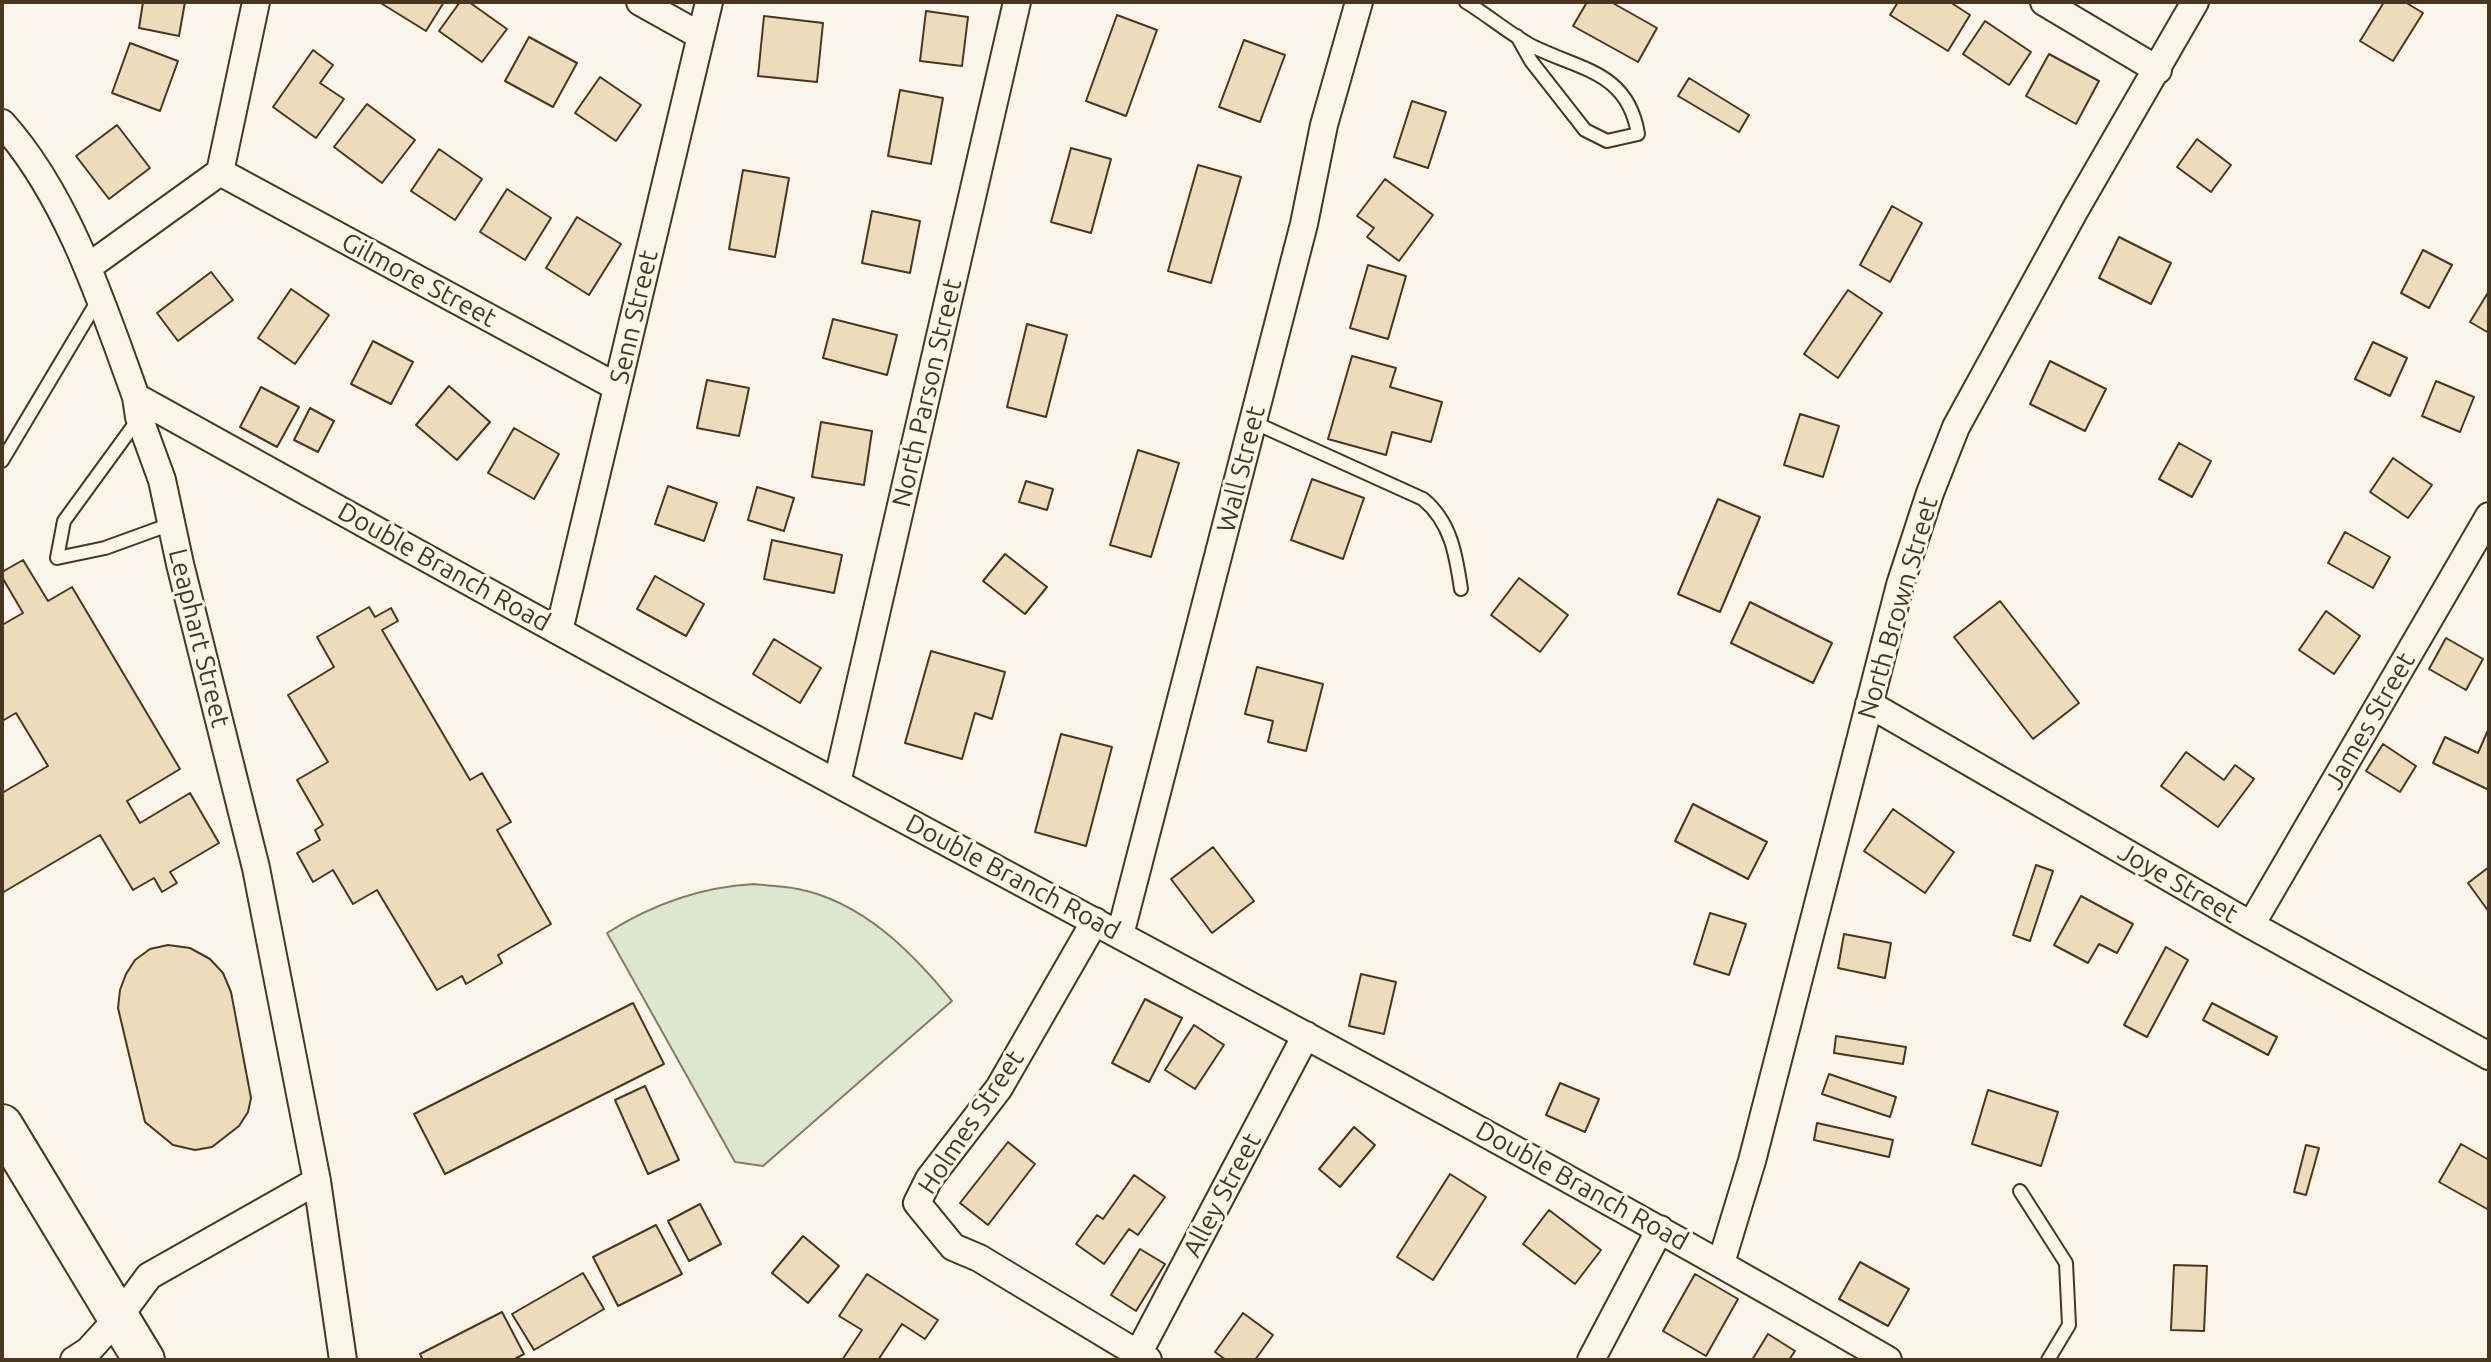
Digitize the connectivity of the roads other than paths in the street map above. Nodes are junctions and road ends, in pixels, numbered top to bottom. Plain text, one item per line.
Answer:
1 (256, 2) edge
2 (640, 2) edge
3 (709, 2) edge
4 (1017, 2) edge
5 (1359, 2) edge
6 (1466, 2) edge
7 (2044, 2) edge
8 (2195, 2) edge
9 (701, 36) junction
10 (1517, 36) junction
11 (2158, 70) junction
12 (2, 123) edge
13 (220, 172) junction
14 (88, 267) junction
15 (99, 297) junction
16 (617, 387) junction
17 (138, 407) junction
18 (1253, 422) junction
19 (2, 461) edge
20 (2489, 516) edge
21 (171, 524) junction
22 (1461, 589) dead end
23 (559, 631) junction
24 (1869, 704) junction
25 (837, 783) junction
26 (1095, 921) junction
27 (2251, 925) junction
28 (1120, 935) junction
29 (1306, 1035) junction
30 (2489, 1056) edge
31 (2, 1125) edge
32 (317, 1181) junction
33 (2020, 1191) dead end
34 (1660, 1229) junction
35 (1721, 1263) junction
36 (118, 1318) junction
37 (1143, 1357) edge
38 (74, 1360) edge
39 (144, 1360) edge
40 (343, 1360) edge
41 (1591, 1360) edge
42 (1888, 1360) edge
43 (2048, 1360) edge

1 - 13 street
2 - 9 street
3 - 9 street, Senn Street
4 - 25 street, North Parson Street
5 - 18 street, Wall Street
6 - 10 lane
7 - 11 street
8 - 11 street, North Brown Street
9 - 16 street, Senn Street
10 - 10 lane
11 - 24 street, North Brown Street
12 - 14 street, Leaphart Street
13 - 14 street
13 - 16 street, Gilmore Street
14 - 15 street, Leaphart Street
15 - 17 street, Leaphart Street
15 - 19 lane
16 - 23 street, Senn Street
17 - 21 street, Leaphart Street
17 - 21 lane
17 - 23 street, Double Branch Road
18 - 22 lane
18 - 28 street, Wall Street
20 - 27 street, James Street
21 - 32 street, Leaphart Street
23 - 25 street, Double Branch Road
24 - 27 street, Joye Street
24 - 35 street, North Brown Street
25 - 26 street, Double Branch Road
26 - 28 street, Double Branch Road
26 - 37 street, Holmes Street
27 - 30 street, Joye Street
28 - 29 street, Double Branch Road
29 - 34 street, Double Branch Road
29 - 37 street, Alley Street
31 - 36 main road
32 - 36 street
32 - 40 street, Leaphart Street
33 - 43 lane
34 - 35 street, Double Branch Road
34 - 41 street
35 - 42 street, Double Branch Road
36 - 38 street
36 - 39 main road

